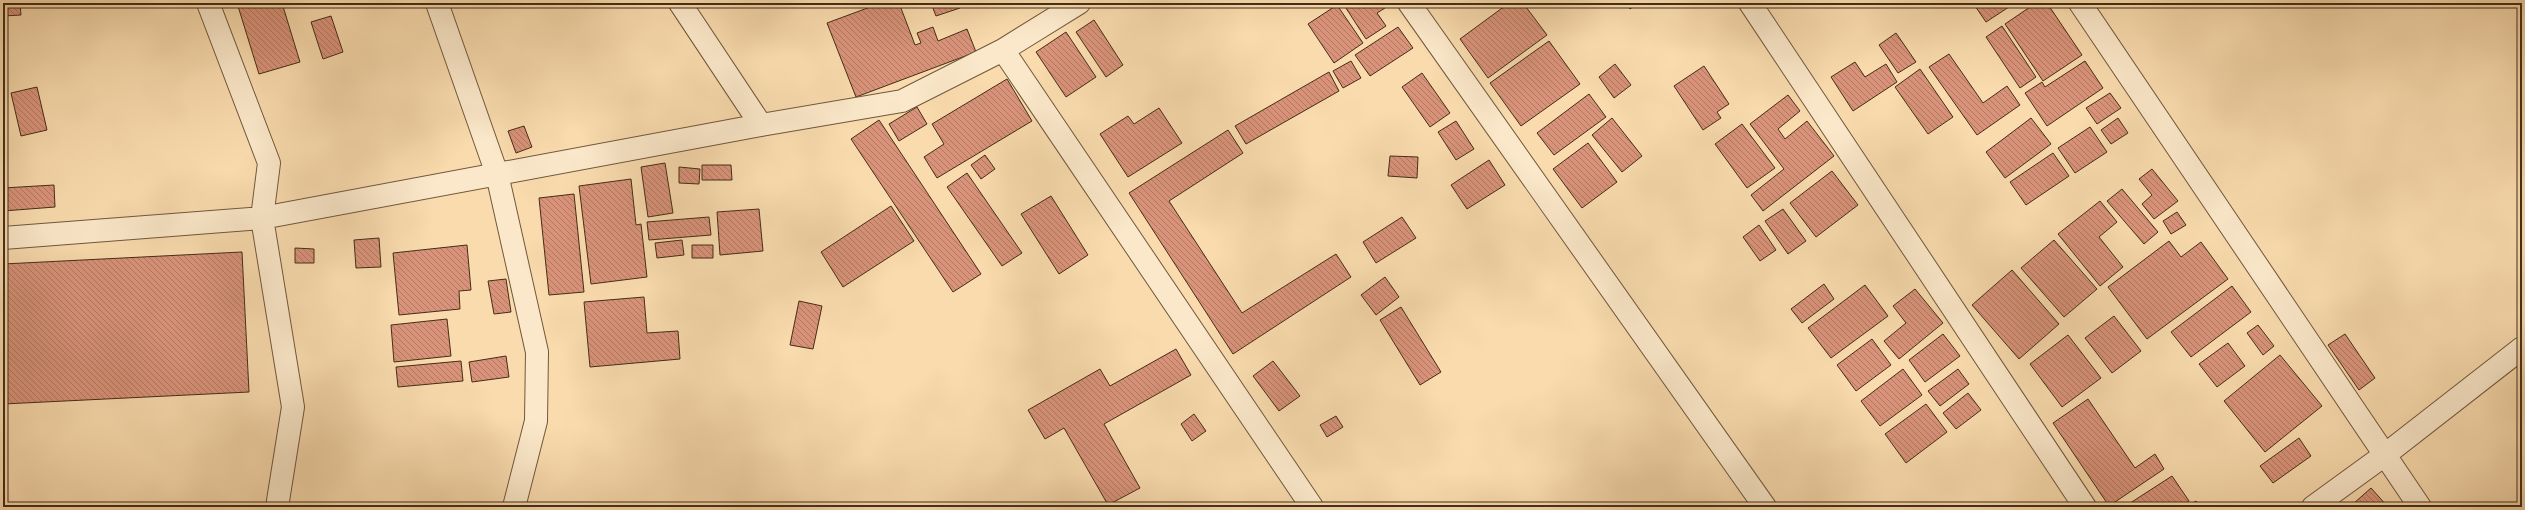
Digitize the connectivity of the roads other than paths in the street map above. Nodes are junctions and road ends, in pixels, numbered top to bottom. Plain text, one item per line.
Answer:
1 (208, 3) edge
2 (437, 3) edge
3 (680, 3) edge
4 (1078, 3) edge
5 (1409, 3) edge
6 (1750, 3) edge
7 (2080, 3) edge
8 (1003, 50) junction
9 (761, 125) junction
10 (497, 174) junction
11 (262, 218) junction
12 (3, 238) edge
13 (2522, 348) edge
14 (2386, 454) junction
15 (277, 507) edge
16 (514, 507) edge
17 (1312, 507) edge
18 (1765, 507) edge
19 (2085, 507) edge
20 (2313, 507) edge
21 (2420, 507) edge

1 - 11 street
2 - 10 street
3 - 9 street
4 - 8 street
5 - 18 street
6 - 19 street
7 - 14 street
8 - 9 street
8 - 17 street
9 - 10 street
10 - 11 street
10 - 16 street
11 - 12 street
11 - 15 street
13 - 14 street
14 - 20 street
14 - 21 street

